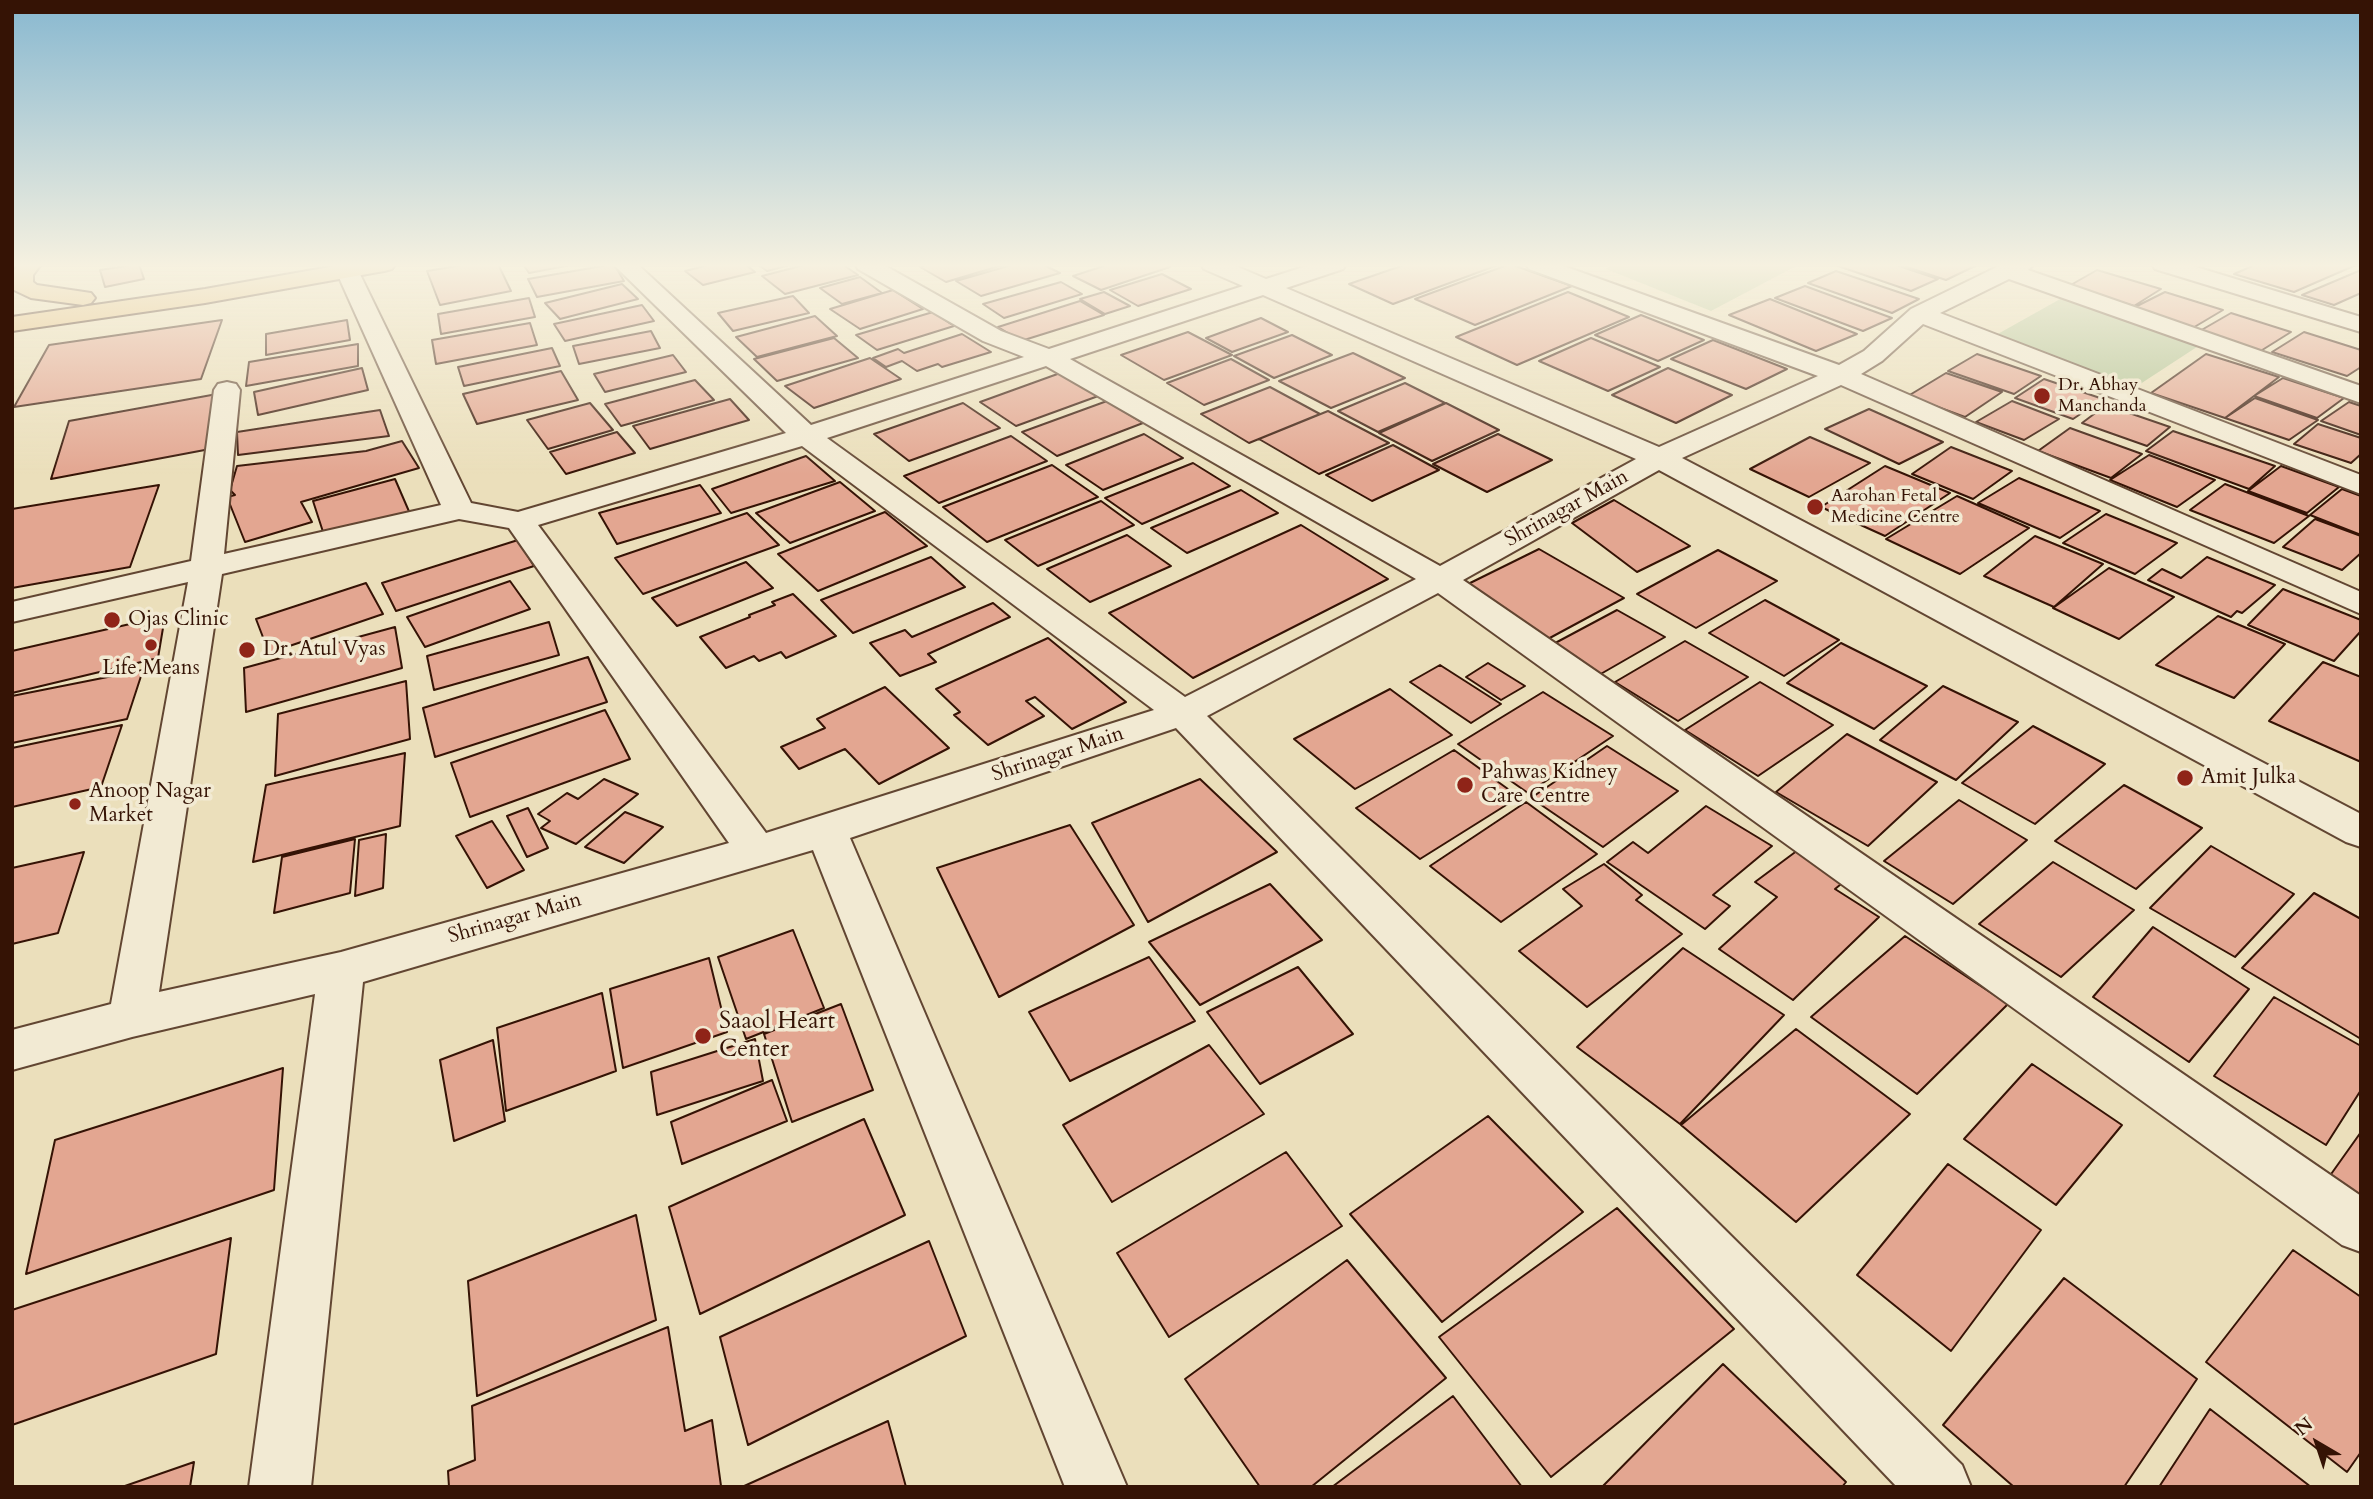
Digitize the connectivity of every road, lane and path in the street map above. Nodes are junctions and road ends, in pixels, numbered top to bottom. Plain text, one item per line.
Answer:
1 (371, 334) edge
2 (698, 334) edge
3 (988, 334) edge
4 (1117, 334) edge
5 (1372, 334) edge
6 (1740, 334) edge
7 (1898, 334) edge
8 (1971, 334) edge
9 (2196, 334) edge
10 (1046, 356) junction
11 (1841, 375) junction
12 (227, 390) dead end
13 (2361, 395) edge
14 (806, 436) junction
15 (1658, 458) junction
16 (2361, 485) edge
17 (459, 510) junction
18 (519, 521) junction
19 (206, 570) junction
20 (1440, 579) junction
21 (2361, 604) edge
22 (12, 612) edge
23 (1183, 713) junction
24 (826, 831) junction
25 (2361, 832) edge
26 (756, 850) junction
27 (341, 970) junction
28 (132, 1018) junction
29 (12, 1050) edge
30 (2361, 1227) edge
31 (280, 1487) edge
32 (1096, 1487) edge
33 (1940, 1487) edge

1 - 17 street
2 - 14 street
3 - 10 street
4 - 10 street
5 - 15 street
6 - 11 street
7 - 11 street, Shrinagar Main
8 - 16 street
9 - 13 street
10 - 14 street
10 - 20 street
11 - 15 street, Shrinagar Main
11 - 21 street
12 - 19 street
14 - 18 street
14 - 23 street
15 - 20 street, Shrinagar Main
15 - 25 street
17 - 18 street
17 - 19 street
18 - 26 street
19 - 22 street
19 - 28 street
20 - 23 street, Shrinagar Main
20 - 30 street
23 - 24 street, Shrinagar Main
23 - 33 street
24 - 26 street, Shrinagar Main
24 - 32 street
26 - 27 street, Shrinagar Main
27 - 28 street, Shrinagar Main
27 - 31 street
28 - 29 street, Shrinagar Main

